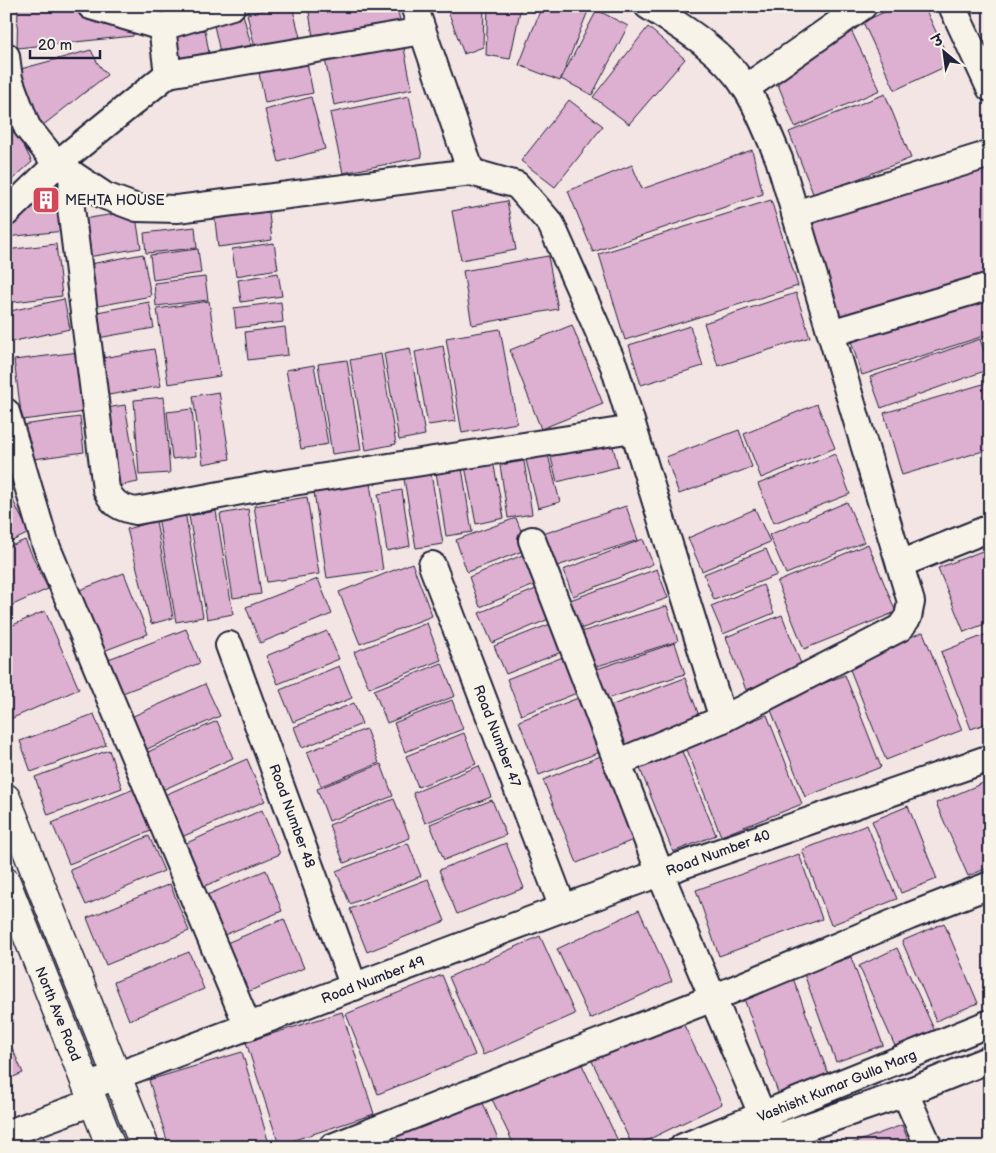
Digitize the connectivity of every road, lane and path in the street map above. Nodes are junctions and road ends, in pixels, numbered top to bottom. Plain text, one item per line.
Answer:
1 (91, 6) edge
2 (232, 6) edge
3 (414, 6) edge
4 (648, 6) edge
5 (863, 6) edge
6 (952, 6) edge
7 (162, 27) junction
8 (422, 32) junction
9 (6, 56) edge
10 (168, 74) junction
11 (746, 88) junction
12 (990, 88) edge
13 (990, 154) edge
14 (65, 170) junction
15 (472, 172) junction
16 (6, 213) edge
17 (795, 214) junction
18 (990, 286) edge
19 (831, 333) junction
20 (6, 412) edge
21 (634, 428) junction
22 (990, 528) edge
23 (532, 540) dead end
24 (432, 564) dead end
25 (900, 564) junction
26 (230, 645) dead end
27 (723, 718) junction
28 (990, 758) edge
29 (617, 762) junction
30 (6, 798) edge
31 (660, 873) junction
32 (6, 882) edge
33 (990, 885) edge
34 (563, 908) junction
35 (354, 987) junction
36 (713, 998) junction
37 (990, 1023) edge
38 (248, 1027) junction
39 (990, 1059) edge
40 (117, 1077) junction
41 (905, 1092) junction
42 (90, 1095) junction
43 (6, 1134) edge
44 (761, 1134) edge
45 (111, 1147) edge
46 (145, 1147) edge
47 (332, 1147) edge
48 (683, 1147) edge
49 (929, 1147) edge

1 - 7 street
2 - 7 street
3 - 8 street
4 - 11 street
5 - 11 street
6 - 12 street
7 - 10 street
8 - 10 street
8 - 15 street
9 - 14 street
10 - 14 street
11 - 17 street
13 - 17 street
14 - 15 street
14 - 16 street
14 - 21 street
15 - 21 street
17 - 19 street
18 - 19 street
19 - 25 street
20 - 38 street
21 - 27 street
22 - 25 street
23 - 29 street
24 - 34 street, Road Number 47
25 - 27 street
26 - 35 street, Road Number 48
27 - 29 street
28 - 31 street, Road Number 40
29 - 31 street
30 - 40 street
31 - 34 street, Road Number 49
31 - 36 street, Road Number 40
32 - 42 street, North Ave Road
33 - 36 street
34 - 35 street, Road Number 49
35 - 38 street, Road Number 49
36 - 44 street, Road Number 40
36 - 47 street
37 - 44 street, Vashisht Kumar Gulla Marg
38 - 40 street, Road Number 49
39 - 41 street, Vashisht Kumar Gulla Marg
40 - 42 street, Road Number 49
40 - 46 street
41 - 44 street, Vashisht Kumar Gulla Marg
41 - 49 street
42 - 43 street, Road Number 49
42 - 45 street, North Ave Road
44 - 48 street, Vashisht Kumar Gulla Marg

